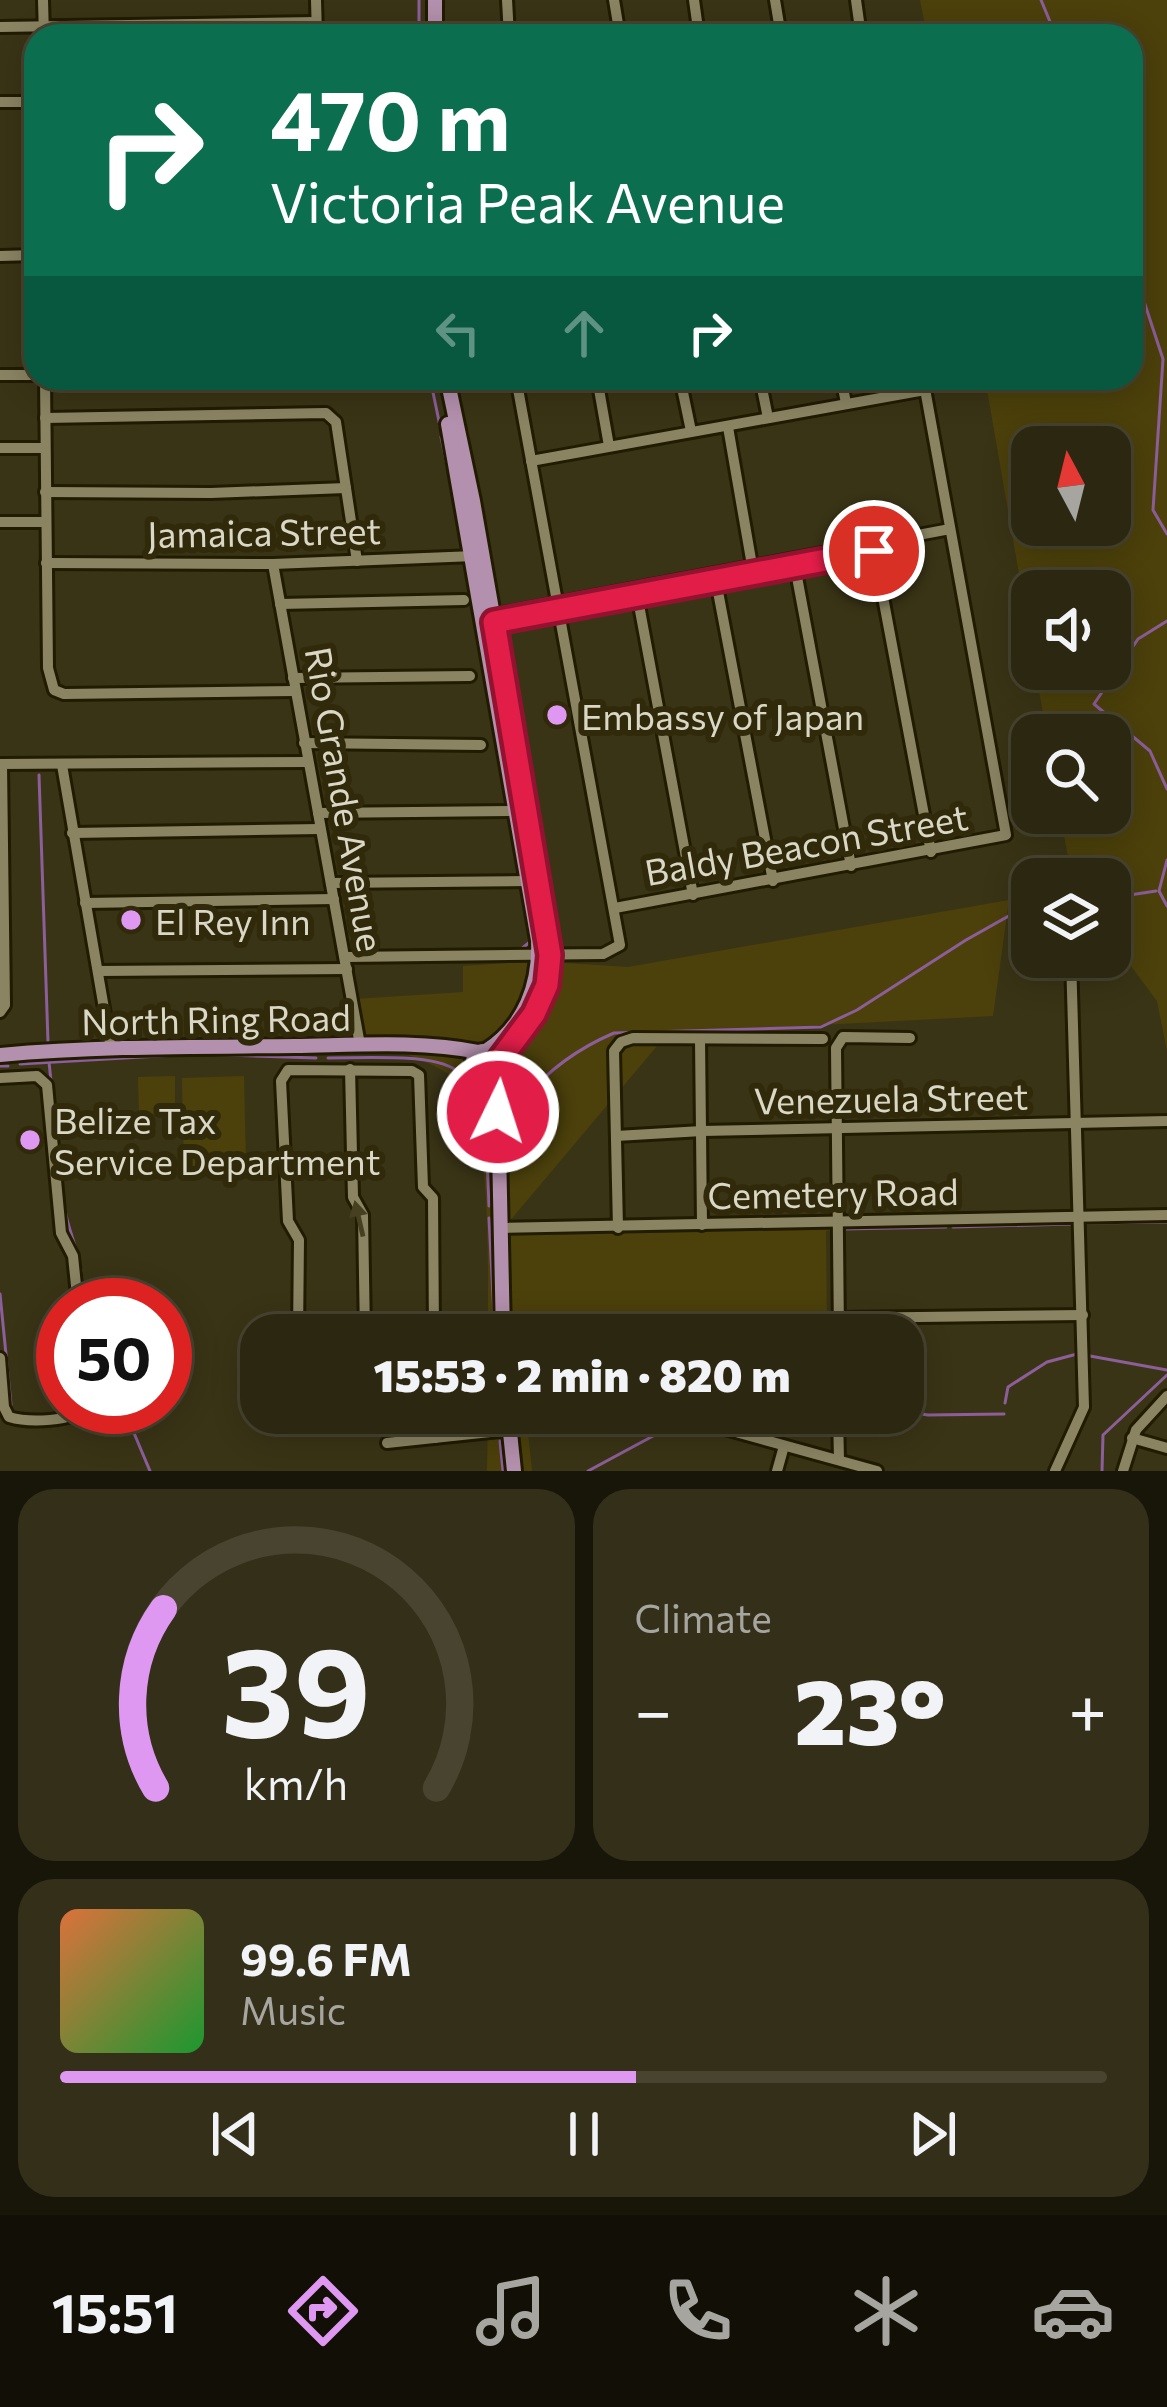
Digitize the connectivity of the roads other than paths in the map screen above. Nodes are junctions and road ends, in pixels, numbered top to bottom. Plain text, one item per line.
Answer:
1 (45, 390) edge
2 (446, 390) edge
3 (518, 390) edge
4 (599, 390) edge
5 (682, 390) edge
6 (762, 390) edge
7 (843, 390) edge
8 (900, 390) edge
9 (925, 390) edge
10 (845, 404) junction
11 (45, 418) junction
12 (768, 418) junction
13 (728, 427) junction
14 (691, 431) junction
15 (609, 446) junction
16 (0, 448) edge
17 (44, 448) junction
18 (531, 461) junction
19 (346, 488) junction
20 (46, 491) junction
21 (0, 522) edge
22 (46, 522) junction
23 (950, 532) junction
24 (874, 548) junction
25 (477, 556) junction
26 (358, 561) junction
27 (46, 563) junction
28 (273, 564) junction
29 (794, 564) junction
30 (753, 570) junction
31 (715, 579) junction
32 (637, 592) junction
33 (464, 600) dead end
34 (280, 604) junction
35 (558, 607) junction
36 (488, 620) junction
37 (470, 676) dead end
38 (293, 685) junction
39 (304, 743) junction
40 (481, 745) dead end
41 (513, 758) junction
42 (307, 762) junction
43 (1, 764) edge
44 (62, 764) junction
45 (514, 812) dead end
46 (318, 813) junction
47 (320, 829) junction
48 (72, 833) junction
49 (931, 852) junction
50 (851, 866) junction
51 (528, 881) junction
52 (772, 881) junction
53 (331, 883) junction
54 (693, 895) junction
55 (334, 899) junction
56 (85, 903) junction
57 (616, 908) junction
58 (545, 955) junction
59 (346, 963) junction
60 (98, 971) junction
61 (1072, 978) edge
62 (0, 1012) edge
63 (910, 1038) dead end
64 (700, 1039) junction
65 (823, 1040) dead end
66 (360, 1045) junction
67 (323, 1046) junction
68 (111, 1049) junction
69 (7, 1055) edge
70 (485, 1062) junction
71 (323, 1070) junction
72 (350, 1070) junction
73 (15, 1077) junction
74 (0, 1078) edge
75 (1167, 1121) edge
76 (1077, 1124) junction
77 (836, 1128) junction
78 (702, 1130) junction
79 (616, 1136) junction
80 (1167, 1215) edge
81 (1078, 1216) junction
82 (838, 1221) junction
83 (702, 1226) junction
84 (500, 1228) junction
85 (618, 1228) junction
86 (75, 1278) edge
87 (298, 1314) edge
88 (365, 1314) edge
89 (434, 1314) edge
90 (502, 1314) edge
91 (839, 1314) edge
92 (1083, 1315) junction
93 (924, 1317) edge
94 (0, 1358) edge
95 (1167, 1396) edge
96 (36, 1418) edge
97 (435, 1434) edge
98 (472, 1434) edge
99 (509, 1434) edge
100 (741, 1434) edge
101 (838, 1434) edge
102 (435, 1438) junction
103 (1132, 1438) junction
104 (388, 1442) dead end
105 (784, 1446) junction
106 (1167, 1448) edge
107 (839, 1460) junction
108 (861, 1469) edge
109 (514, 1471) edge
110 (777, 1471) edge
111 (878, 1471) edge
112 (1055, 1471) edge
113 (1123, 1471) edge

1 - 11 street
2 - 25 main road
3 - 18 street
4 - 15 street
5 - 14 street
6 - 12 street
7 - 10 street
8 - 10 street
9 - 23 street
10 - 12 street
11 - 17 street
11 - 19 street
12 - 13 street
13 - 14 street
13 - 30 street
14 - 15 street
15 - 18 street
16 - 17 street
17 - 20 street
18 - 35 street
19 - 20 street
19 - 26 street
20 - 22 street
21 - 22 street
22 - 27 street
23 - 24 street
23 - 49 street, Baldy Beacon Street
24 - 29 street
24 - 49 street
25 - 26 street, Jamaica Street
25 - 36 main road
26 - 28 street, Jamaica Street
27 - 28 street, Jamaica Street
27 - 38 street
28 - 34 street, Rio Grande Avenue
29 - 30 street
29 - 50 street
30 - 31 street
31 - 32 street
31 - 52 street
32 - 35 street
32 - 54 street
33 - 34 street
34 - 38 street, Rio Grande Avenue
35 - 36 street
35 - 57 street
36 - 41 main road
37 - 38 street
38 - 39 street, Rio Grande Avenue
39 - 40 street
39 - 42 street, Rio Grande Avenue
41 - 51 main road
41 - 58 main road
42 - 44 street
42 - 46 street, Rio Grande Avenue
43 - 44 street
43 - 62 street
44 - 48 street
45 - 46 street
46 - 47 street, Rio Grande Avenue
47 - 48 street
47 - 53 street, Rio Grande Avenue
48 - 56 street
49 - 50 street, Baldy Beacon Street
50 - 52 street, Baldy Beacon Street
51 - 53 street
51 - 58 main road
52 - 54 street, Baldy Beacon Street
53 - 55 street, Rio Grande Avenue
54 - 57 street, Baldy Beacon Street
55 - 56 street
55 - 59 street, Rio Grande Avenue
56 - 60 street
57 - 58 street
58 - 59 street
58 - 70 main road
59 - 60 street
59 - 66 street, Rio Grande Avenue
60 - 68 street
61 - 76 street
63 - 77 street
64 - 65 street
64 - 78 street
64 - 79 street
66 - 67 main road, North Ring Road
66 - 70 main road, North Ring Road
67 - 68 main road, North Ring Road
67 - 71 street
68 - 69 main road, North Ring Road
69 - 73 street
70 - 84 main road
71 - 72 street
71 - 87 street
88 -> 72 street
72 - 89 street
73 - 74 street
73 - 86 street
75 - 76 street, Venezuela Street
76 - 77 street, Venezuela Street
76 - 81 street
77 - 78 street, Venezuela Street
77 - 82 street
78 - 79 street, Venezuela Street
78 - 83 street
79 - 85 street
80 - 81 street, Cemetery Road
81 - 82 street, Cemetery Road
81 - 92 street
82 - 83 street, Cemetery Road
82 - 91 street
83 - 85 street, Cemetery Road
84 - 85 street, Cemetery Road
84 - 90 main road
92 - 93 street
92 - 112 street
94 - 96 street
95 - 103 street
97 - 102 street
98 - 102 street
99 - 109 main road
100 - 105 street
101 - 107 street
102 - 104 street
103 - 106 street
103 - 113 street
105 - 107 street
105 - 110 street
107 - 108 street
108 - 111 street

